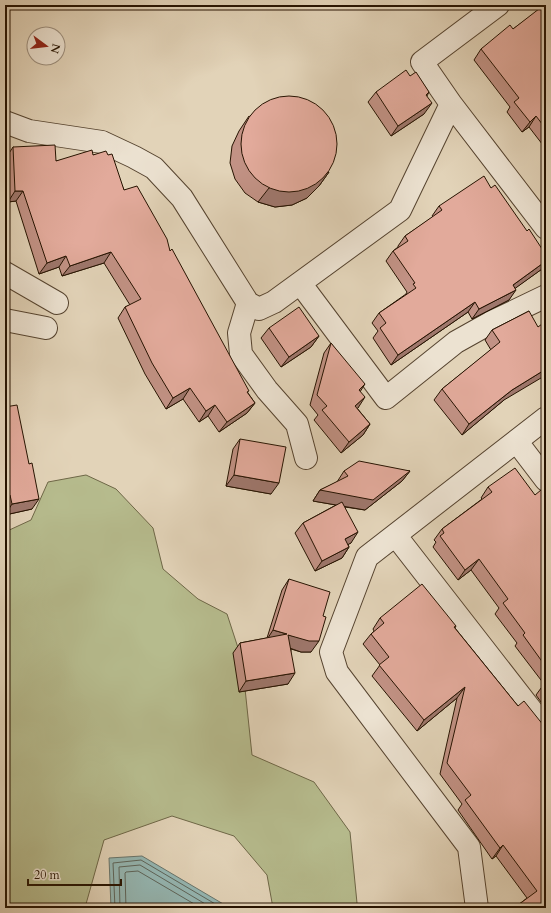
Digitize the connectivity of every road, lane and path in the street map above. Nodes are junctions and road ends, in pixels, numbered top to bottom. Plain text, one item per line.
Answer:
1 (498, 5) edge
2 (450, 104) junction
3 (5, 122) edge
4 (546, 228) edge
5 (5, 273) edge
6 (300, 283) junction
7 (546, 296) edge
8 (57, 303) dead end
9 (248, 303) junction
10 (5, 320) edge
11 (46, 328) dead end
12 (546, 418) edge
13 (517, 442) junction
14 (306, 458) dead end
15 (546, 480) edge
16 (396, 536) junction
17 (546, 729) edge
18 (477, 908) edge

1 - 2 street
2 - 4 street
2 - 6 street
3 - 9 street
5 - 8 street
6 - 7 street
6 - 9 street
9 - 14 street
10 - 11 street
12 - 13 street
13 - 15 street
13 - 16 street
16 - 17 street
16 - 18 street

